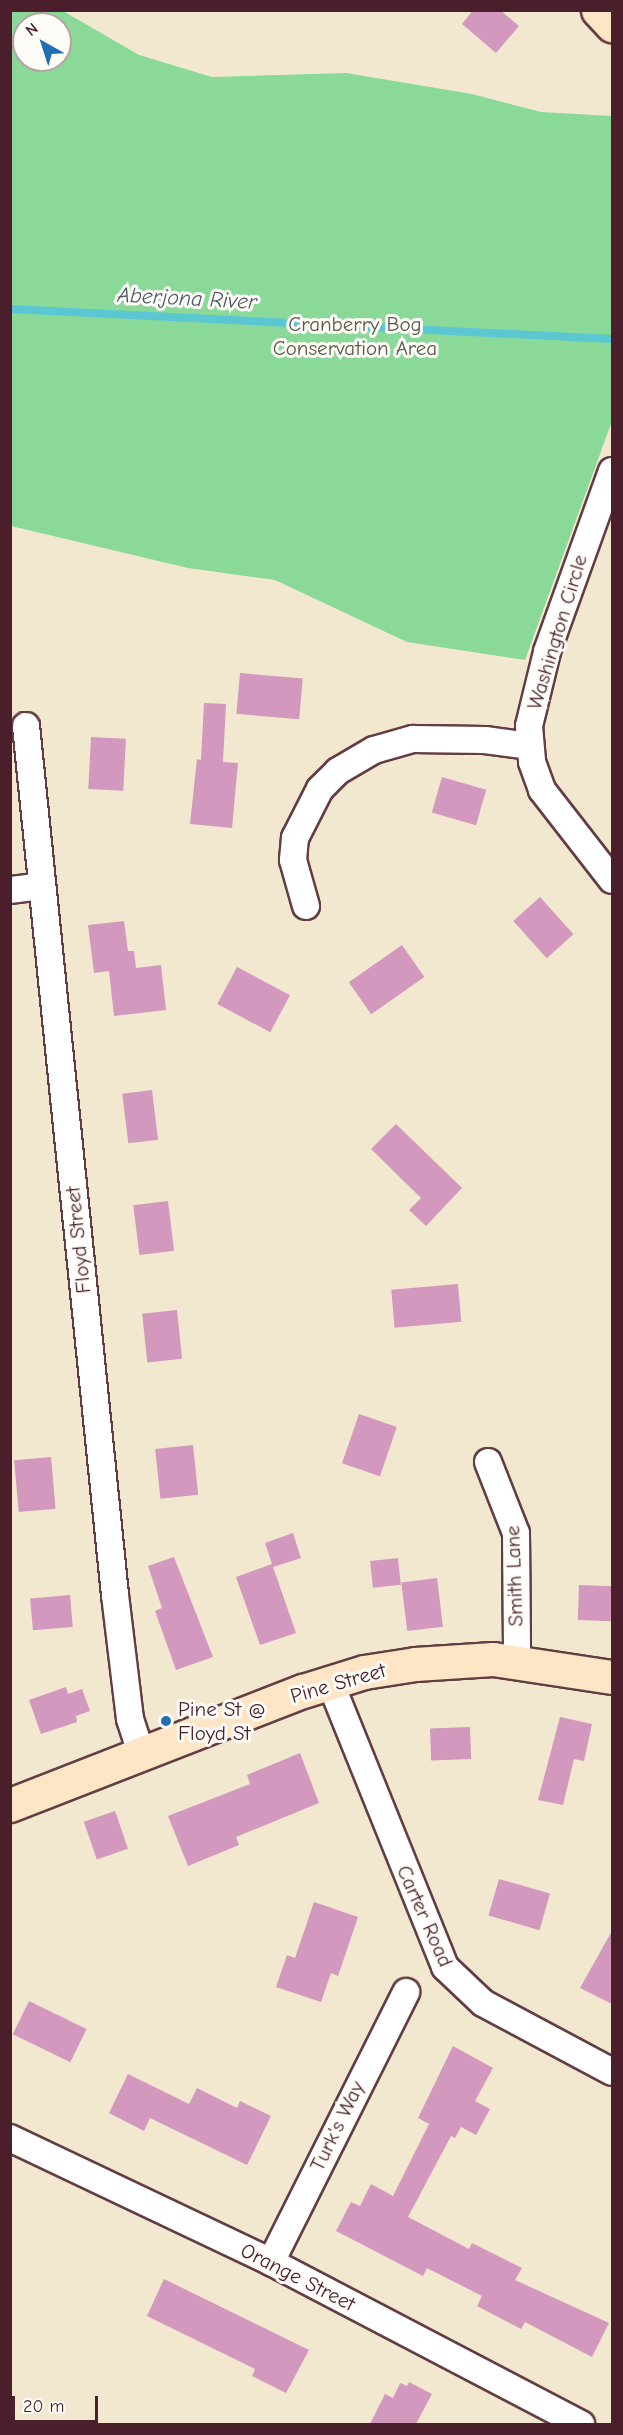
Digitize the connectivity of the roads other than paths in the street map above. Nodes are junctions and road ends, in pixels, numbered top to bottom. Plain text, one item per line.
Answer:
1 (598, 10) edge
2 (612, 25) edge
3 (612, 471) edge
4 (26, 726) dead end
5 (529, 746) junction
6 (612, 880) edge
7 (40, 886) junction
8 (10, 890) edge
9 (306, 906) dead end
10 (488, 1462) dead end
11 (517, 1660) junction
12 (612, 1677) edge
13 (330, 1682) junction
14 (141, 1752) junction
15 (10, 1805) edge
16 (406, 1992) dead end
17 (612, 2072) edge
18 (10, 2138) edge
19 (271, 2262) junction
20 (581, 2424) edge

1 - 2 street
3 - 5 street, Washington Circle
4 - 7 street, Floyd Street
5 - 6 street, Washington Circle
5 - 9 street
7 - 8 street
7 - 14 street, Floyd Street
10 - 11 street, Smith Lane
11 - 12 street, Pine Street
11 - 13 street, Pine Street
13 - 14 street, Pine Street
13 - 17 street, Carter Road
14 - 15 street, Pine Street
16 - 19 street, Turk's Way
18 - 19 street, Orange Street
19 - 20 street, Orange Street

